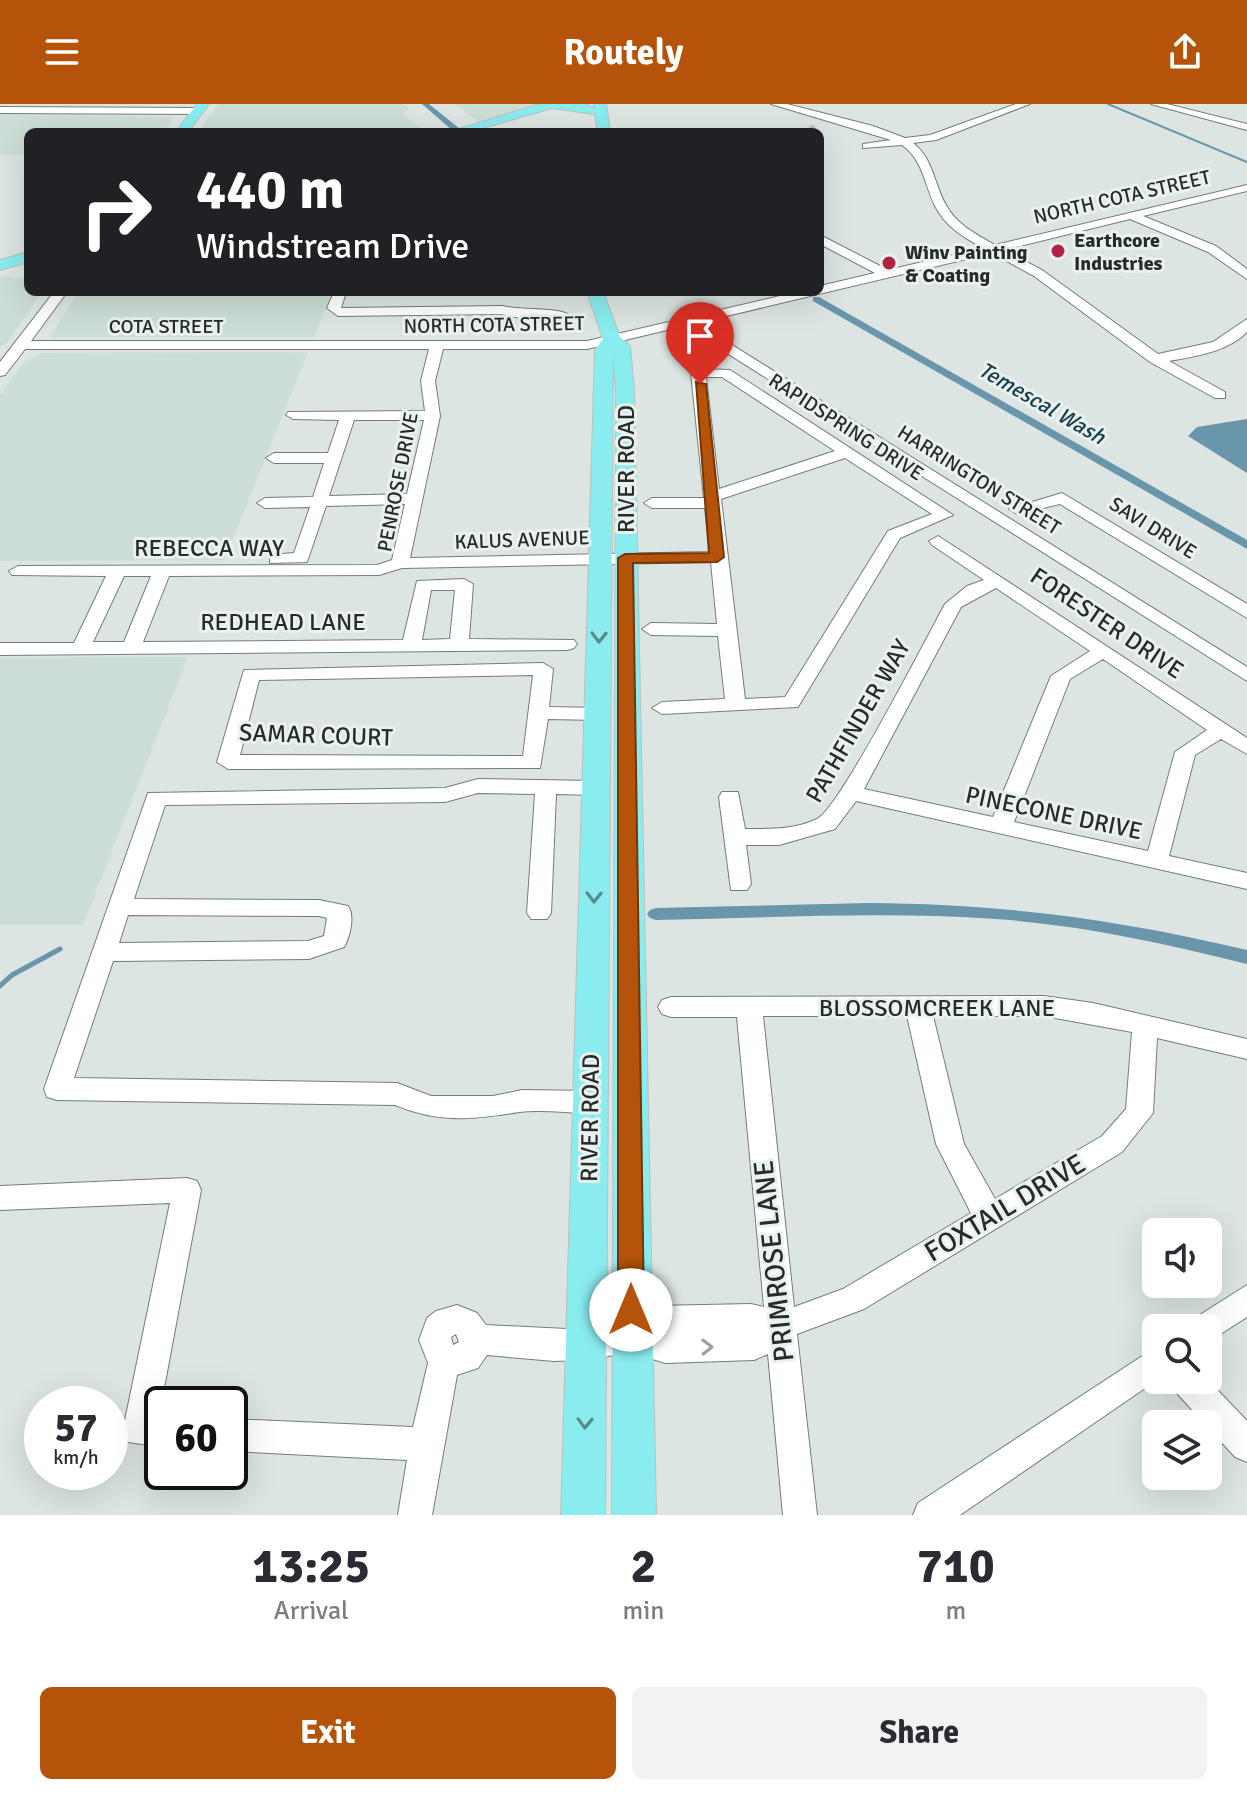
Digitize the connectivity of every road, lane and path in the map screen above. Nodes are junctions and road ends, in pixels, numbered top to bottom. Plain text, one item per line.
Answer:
1 (776, 104) edge
2 (1025, 104) edge
3 (1156, 104) edge
4 (560, 105) edge
5 (58, 107) edge
6 (599, 107) edge
7 (143, 108) edge
8 (201, 108) edge
9 (0, 110) edge
10 (1247, 127) edge
11 (185, 128) edge
12 (481, 128) edge
13 (591, 128) edge
14 (603, 128) edge
15 (905, 142) junction
16 (867, 146) dead end
17 (1247, 188) edge
18 (1130, 215) junction
19 (824, 241) edge
20 (993, 249) junction
21 (24, 258) edge
22 (0, 265) edge
23 (886, 274) junction
24 (1247, 275) edge
25 (824, 289) edge
26 (58, 296) edge
27 (338, 296) edge
28 (418, 296) edge
29 (508, 296) edge
30 (596, 296) edge
31 (796, 296) edge
32 (503, 310) junction
33 (373, 312) junction
34 (414, 313) junction
35 (535, 315) junction
36 (562, 315) dead end
37 (688, 323) junction
38 (1247, 323) edge
39 (534, 334) dead end
40 (365, 336) dead end
41 (612, 340) junction
42 (19, 345) junction
43 (313, 346) joint
44 (437, 346) junction
45 (1155, 359) junction
46 (0, 372) edge
47 (740, 383) junction
48 (700, 384) junction
49 (1220, 395) dead end
50 (293, 415) dead end
51 (348, 415) junction
52 (433, 416) junction
53 (847, 452) junction
54 (274, 458) dead end
55 (335, 458) junction
56 (904, 459) junction
57 (872, 468) junction
58 (414, 499) junction
59 (713, 499) junction
60 (322, 501) junction
61 (265, 503) dead end
62 (652, 503) dead end
63 (995, 516) junction
64 (938, 541) dead end
65 (717, 557) junction
66 (230, 559) dead end
67 (613, 559) junction
68 (400, 563) junction
69 (419, 564) joint
70 (18, 571) dead end
71 (117, 572) junction
72 (161, 573) junction
73 (997, 581) junction
74 (1247, 612) edge
75 (651, 629) dead end
76 (726, 630) junction
77 (567, 644) dead end
78 (459, 646) junction
79 (411, 647) junction
80 (81, 648) junction
81 (0, 649) edge
82 (131, 649) junction
83 (1103, 651) junction
84 (1247, 675) edge
85 (736, 707) junction
86 (662, 708) dead end
87 (541, 713) junction
88 (598, 714) junction
89 (1222, 730) junction
90 (1247, 747) edge
91 (546, 787) junction
92 (596, 788) junction
93 (851, 793) junction
94 (730, 797) dead end
95 (1000, 828) junction
96 (734, 837) junction
97 (1156, 862) junction
98 (1247, 881) edge
99 (739, 884) dead end
100 (120, 907) junction
101 (539, 913) dead end
102 (104, 952) junction
103 (918, 1006) junction
104 (671, 1007) dead end
105 (749, 1008) junction
106 (1145, 1025) junction
107 (1247, 1049) edge
108 (590, 1102) junction
109 (0, 1198) edge
110 (991, 1217) junction
111 (1247, 1299) edge
112 (1222, 1317) edge
113 (781, 1326) junction
114 (631, 1337) junction
115 (586, 1345) junction
116 (1142, 1371) edge
117 (158, 1386) edge
118 (1199, 1394) edge
119 (248, 1436) edge
120 (426, 1444) junction
121 (1247, 1445) edge
122 (415, 1515) edge
123 (583, 1515) edge
124 (634, 1515) edge
125 (800, 1515) edge
126 (930, 1515) edge

1 - 15 street
2 - 15 street
3 - 10 street
4 - 6 main road
4 - 12 main road
5 - 7 street
5 - 9 street
6 - 13 main road
6 - 14 main road
7 - 8 street
8 - 11 main road
15 - 16 street
15 - 20 street
17 - 18 street, NORTH COTA STREET
18 - 20 street, NORTH COTA STREET
18 - 24 street
19 - 23 street
20 - 23 street, NORTH COTA STREET
20 - 45 street
21 - 22 main road
23 - 25 street, NORTH COTA STREET
26 - 42 street
27 - 33 street
28 - 34 street
29 - 32 street
30 - 41 main road
31 - 37 street, NORTH COTA STREET
32 - 34 street
32 - 35 street
33 - 34 street
33 - 40 street
35 - 36 street
35 - 39 street
37 - 41 street, NORTH COTA STREET
37 - 56 street, HARRINGTON STREET
38 - 45 street
41 - 44 street, NORTH COTA STREET
41 - 67 main road, RIVER ROAD
42 - 43 street, COTA STREET
42 - 46 street
43 - 44 street, NORTH COTA STREET
44 - 52 street, PENROSE DRIVE
45 - 49 street
47 - 48 street
47 - 48 street, RAPIDSPRING DRIVE
47 - 53 street, RAPIDSPRING DRIVE
48 - 59 street
50 - 51 street
51 - 52 street
51 - 55 street
52 - 58 street, PENROSE DRIVE
53 - 57 street, RAPIDSPRING DRIVE
53 - 59 street
54 - 55 street
55 - 60 street
56 - 57 street
56 - 63 street, HARRINGTON STREET
57 - 85 street, RAPIDSPRING DRIVE
58 - 60 street
58 - 68 street, PENROSE DRIVE
59 - 62 street
59 - 65 street
60 - 61 street
60 - 66 street
63 - 74 street, SAVI DRIVE
63 - 84 street, HARRINGTON STREET
64 - 73 street, FORESTER DRIVE
65 - 67 street, KALUS AVENUE
65 - 76 street
67 - 69 street, KALUS AVENUE
67 -> 88 main road, RIVER ROAD
67 - 114 main road, RIVER ROAD
68 - 69 street, PENROSE DRIVE
68 - 72 street, REBECCA WAY
70 - 71 street, REBECCA WAY
71 - 72 street, REBECCA WAY
71 - 80 street
72 - 82 street
73 - 83 street, FORESTER DRIVE
73 - 93 street, PATHFINDER WAY
75 - 76 street
76 - 85 street
77 - 78 street, REDHEAD LANE
78 - 79 street, REDHEAD LANE
78 - 79 street
79 - 82 street, REDHEAD LANE
80 - 81 street, REDHEAD LANE
80 - 82 street, REDHEAD LANE
83 - 89 street, FORESTER DRIVE
83 - 95 street
85 - 86 street
87 - 87 street, SAMAR COURT
87 - 88 street
88 - 92 main road, RIVER ROAD
89 - 90 street, FORESTER DRIVE
89 - 97 street
91 - 92 street
91 - 100 street
91 - 101 street
92 -> 108 main road, RIVER ROAD
93 - 95 street, PINECONE DRIVE
93 - 96 street, PATHFINDER WAY
94 - 96 street
95 - 97 street, PINECONE DRIVE
96 - 99 street
97 - 98 street, PINECONE DRIVE
100 - 102 street
100 - 102 street
102 - 108 street
103 - 105 street, BLOSSOMCREEK LANE
103 - 106 street, BLOSSOMCREEK LANE
103 - 110 street
104 - 105 street, BLOSSOMCREEK LANE
105 - 113 street, PRIMROSE LANE
106 - 107 street, BLOSSOMCREEK LANE
106 - 110 street, FOXTAIL DRIVE
108 - 115 main road, RIVER ROAD
109 - 117 street
110 - 113 street, FOXTAIL DRIVE
111 - 112 street
113 - 114 street, FOXTAIL DRIVE
113 - 125 street, PRIMROSE LANE
114 - 115 street
114 - 124 main road, RIVER ROAD
115 - 120 street
115 -> 123 main road, RIVER ROAD
116 - 126 street
118 - 121 street
119 - 120 street
120 - 122 street

